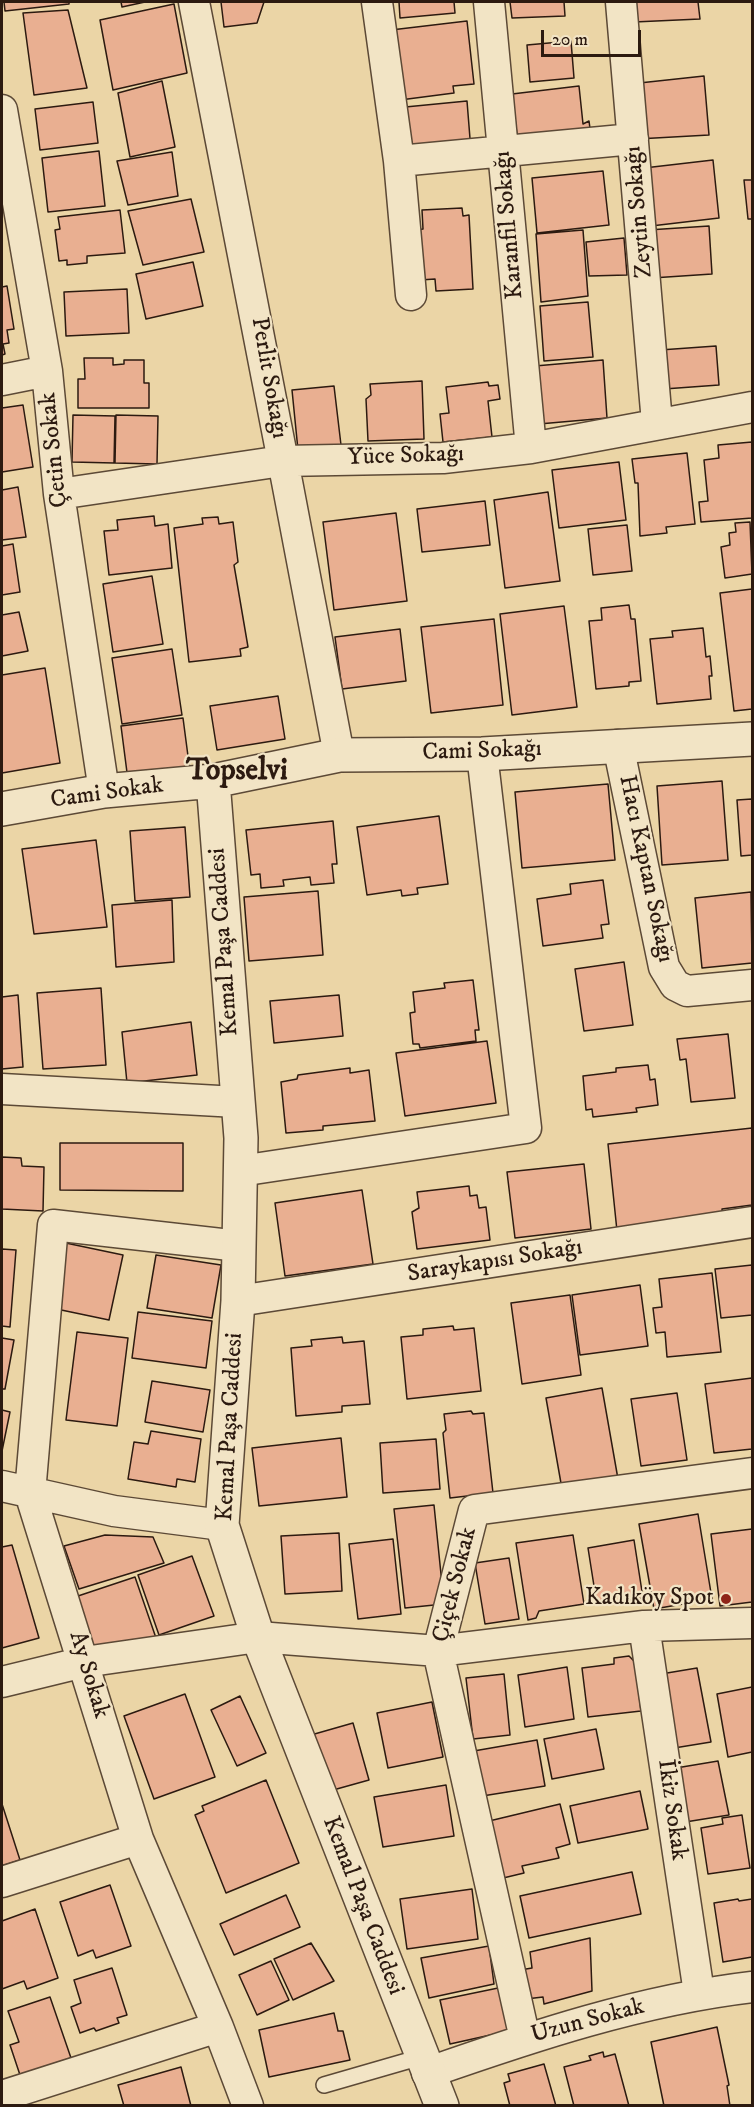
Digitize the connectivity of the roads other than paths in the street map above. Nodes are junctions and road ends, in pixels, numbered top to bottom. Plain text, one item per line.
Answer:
1 (194, 2) edge
2 (378, 2) edge
3 (489, 2) edge
4 (621, 2) edge
5 (2, 110) edge
6 (633, 139) junction
7 (503, 153) junction
8 (399, 161) junction
9 (12, 243) edge
10 (411, 295) dead end
11 (47, 371) junction
12 (2, 380) edge
13 (753, 407) edge
14 (657, 423) junction
15 (531, 448) junction
16 (282, 460) junction
17 (59, 495) junction
18 (753, 739) edge
19 (618, 745) junction
20 (482, 754) junction
21 (339, 755) junction
22 (213, 781) junction
23 (105, 791) junction
24 (2, 809) edge
25 (753, 985) edge
26 (2, 1089) edge
27 (237, 1102) junction
28 (240, 1171) junction
29 (753, 1222) edge
30 (239, 1246) junction
31 (238, 1301) junction
32 (753, 1473) edge
33 (2, 1486) edge
34 (30, 1493) junction
35 (222, 1525) junction
36 (753, 1623) edge
37 (644, 1626) junction
38 (258, 1637) junction
39 (438, 1651) junction
40 (84, 1662) junction
41 (2, 1682) edge
42 (138, 1839) junction
43 (2, 1882) edge
44 (753, 1987) edge
45 (699, 1993) junction
46 (218, 2027) junction
47 (525, 2039) junction
48 (424, 2065) junction
49 (324, 2085) dead end
50 (2, 2096) edge
51 (248, 2106) edge
52 (442, 2106) edge

1 - 16 street, Perlit Sokağı
2 - 8 street
3 - 7 street, Karanfil Sokağı
4 - 6 street, Zeytin Sokağı
5 - 9 street, Çetin Sokak
6 - 7 street
6 - 14 street, Zeytin Sokağı
7 - 8 street
7 - 15 street, Karanfil Sokağı
8 - 10 street
9 - 11 street, Çetin Sokak
11 - 12 street
11 - 17 street, Çetin Sokak
13 - 14 street, Yüce Sokağı
14 - 15 street, Yüce Sokağı
15 - 16 street, Yüce Sokağı
16 - 17 street, Yüce Sokağı
16 - 21 street, Perlit Sokağı
17 - 23 street, Çetin Sokak
18 - 19 street, Cami Sokağı
19 - 20 street, Cami Sokağı
19 - 25 street, Hacı Kaptan Sokağı
20 - 21 street, Cami Sokağı
20 - 28 street
21 - 22 street, Cami Sokağı
22 - 23 street, Cami Sokak
22 - 27 street, Kemal Paşa Caddesi
23 - 24 street, Cami Sokak
26 - 27 street
27 - 28 street, Kemal Paşa Caddesi
28 - 30 street, Kemal Paşa Caddesi
29 - 31 street, Saraykapısı Sokağı
30 - 31 street, Kemal Paşa Caddesi
30 - 34 street, Ay Sokak
31 - 35 street, Kemal Paşa Caddesi
32 - 39 street, Çiçek Sokak
33 - 34 street
34 - 35 street
34 - 40 street, Ay Sokak
35 - 38 street, Kemal Paşa Caddesi
36 - 37 street
37 - 39 street
37 - 45 street, İkiz Sokak
38 - 39 street
38 - 40 street
38 - 48 street, Kemal Paşa Caddesi
39 - 47 street, Çiçek Sokak
40 - 41 street
40 - 42 street, Ay Sokak
42 - 43 street
42 - 46 street, Ay Sokak
44 - 45 street, Uzun Sokak
45 - 47 street, Uzun Sokak
46 - 50 street
46 - 51 street, Ay Sokak
47 - 48 street, Uzun Sokak
48 - 49 lane
48 - 52 street, Kemal Paşa Caddesi

